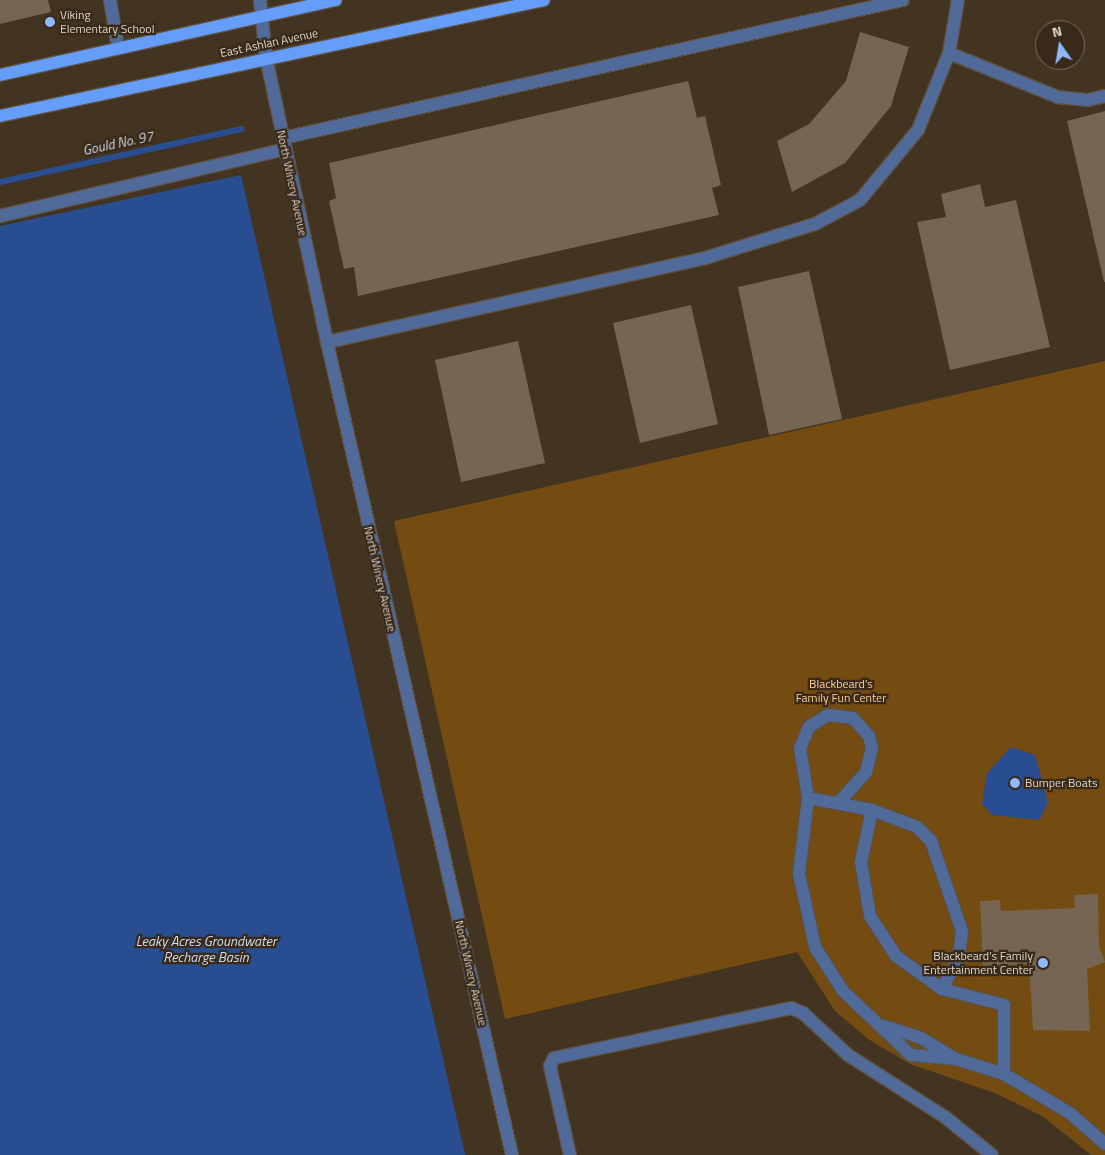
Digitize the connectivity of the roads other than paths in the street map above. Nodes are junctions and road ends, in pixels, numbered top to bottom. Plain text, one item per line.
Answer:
1 (110, 0) edge
2 (260, 0) edge
3 (336, 0) edge
4 (544, 0) edge
5 (903, 0) edge
6 (958, 0) edge
7 (263, 15) junction
8 (118, 48) junction
9 (949, 53) junction
10 (266, 57) junction
11 (0, 75) edge
12 (1105, 96) edge
13 (0, 116) edge
14 (284, 144) junction
15 (0, 216) edge
16 (327, 342) junction
17 (808, 798) junction
18 (840, 801) junction
19 (872, 810) junction
20 (942, 989) junction
21 (880, 1025) junction
22 (956, 1060) junction
23 (1004, 1074) junction
24 (1105, 1144) edge
25 (512, 1155) edge
26 (570, 1155) edge
27 (992, 1155) edge

1 - 8 street
2 - 7 street, North Winery Avenue
3 - 7 main road
4 - 10 main road, East Ashlan Avenue
5 - 14 street
6 - 9 street
7 - 8 main road
7 - 10 street, North Winery Avenue
8 - 11 main road
9 - 12 street
9 - 16 street
10 - 13 main road, East Ashlan Avenue
10 - 14 street, North Winery Avenue
14 - 15 street
14 - 16 street, North Winery Avenue
16 - 25 street, North Winery Avenue
17 - 18 street
17 - 18 street
17 - 21 street
18 - 19 street
19 - 20 street
19 - 20 street
20 - 23 street
21 - 22 street
21 - 22 street
22 - 23 street
23 - 24 street
26 - 27 street

